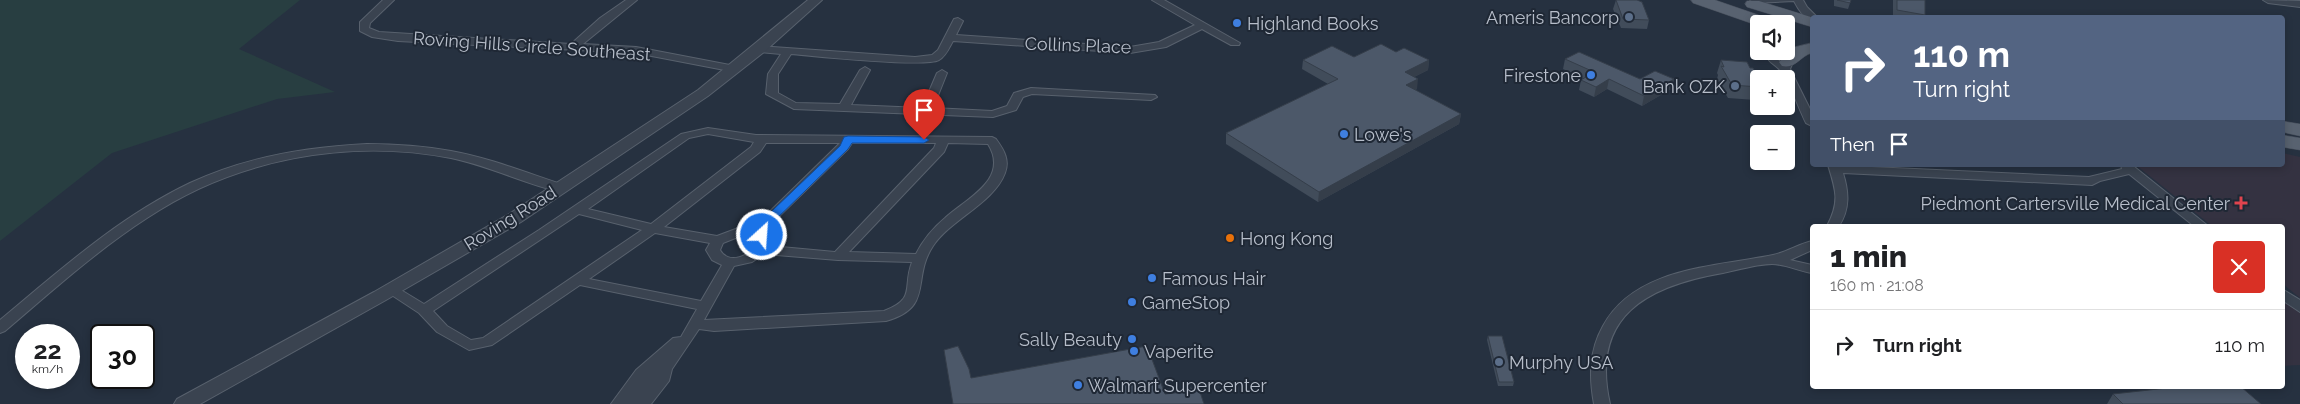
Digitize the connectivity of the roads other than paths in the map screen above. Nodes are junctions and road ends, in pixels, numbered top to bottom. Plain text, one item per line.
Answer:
1 (632, 0) edge
2 (816, 0) edge
3 (1158, 0) edge
4 (1699, 0) edge
5 (1755, 0) edge
6 (1798, 0) edge
7 (2268, 0) edge
8 (386, 2) edge
9 (2300, 4) edge
10 (1735, 5) edge
11 (1753, 15) edge
12 (1778, 15) edge
13 (1782, 15) edge
14 (1810, 15) edge
15 (1795, 19) edge
16 (958, 22) dead end
17 (1810, 22) edge
18 (1750, 24) edge
19 (1795, 24) edge
20 (1203, 25) junction
21 (1810, 35) edge
22 (949, 38) junction
23 (1235, 43) dead end
24 (575, 46) junction
25 (1810, 49) edge
26 (759, 50) junction
27 (786, 53) junction
28 (1772, 60) edge
29 (1785, 61) edge
30 (734, 69) junction
31 (865, 70) dead end
32 (942, 73) dead end
33 (1151, 97) dead end
34 (844, 108) junction
35 (926, 111) junction
36 (1810, 118) edge
37 (2285, 127) edge
38 (2300, 130) edge
39 (2285, 134) edge
40 (2300, 137) edge
41 (762, 139) junction
42 (848, 140) junction
43 (943, 140) junction
44 (2285, 142) edge
45 (2300, 144) edge
46 (1834, 167) edge
47 (2128, 167) edge
48 (560, 188) junction
49 (577, 210) junction
50 (1834, 224) edge
51 (2199, 224) edge
52 (653, 229) junction
53 (756, 232) junction
54 (718, 240) junction
55 (763, 250) junction
56 (1810, 250) edge
57 (838, 256) junction
58 (920, 258) junction
59 (1771, 260) junction
60 (730, 262) junction
61 (1810, 269) edge
62 (579, 279) junction
63 (391, 290) junction
64 (2285, 295) edge
65 (2285, 305) edge
66 (704, 306) junction
67 (2300, 307) edge
68 (424, 310) junction
69 (0, 328) edge
70 (692, 328) junction
71 (665, 368) junction
72 (184, 404) edge
73 (619, 404) edge
74 (630, 404) edge
75 (644, 404) edge
76 (1602, 404) edge

1 - 24 street
2 - 26 street, Roving Road
3 - 20 street
4 - 10 main road
5 - 13 street
6 - 14 street
7 - 9 street
8 - 24 street, Roving Hills Circle Southeast
10 - 11 main road
10 - 12 main road
10 - 18 main road
15 - 17 main road
16 - 22 street
19 - 21 main road
20 - 22 street, Collins Place
20 - 23 street
22 - 27 street
24 - 30 street, Roving Hills Circle Southeast
25 - 29 main road
26 - 27 street
26 - 30 street, Roving Road
27 - 34 street
28 - 29 street
29 - 36 street
30 - 48 street, Roving Road
31 - 34 street
32 - 35 street
33 - 35 street
34 - 35 street
37 - 38 main road
39 - 40 main road
41 - 42 street
41 - 49 street
41 - 52 street
42 - 43 street
42 - 53 street
43 - 57 street
43 - 58 street
44 - 45 main road
46 - 47 street
46 - 50 street
47 - 51 street
48 - 63 street, Roving Road
48 - 69 street
49 - 52 street
49 - 68 street
52 - 54 street
52 - 62 street
53 - 54 street
53 - 55 street
54 - 60 street
55 - 57 street
55 - 60 street
56 - 59 street
57 - 58 street
58 - 70 street
59 - 61 street
59 - 76 street
60 - 66 street
62 - 66 street
62 - 68 street
63 - 68 street
63 - 72 street, Roving Road
64 - 67 street
65 - 67 street
66 - 70 street
70 - 71 street
70 - 73 street
71 - 74 street
71 - 75 street

